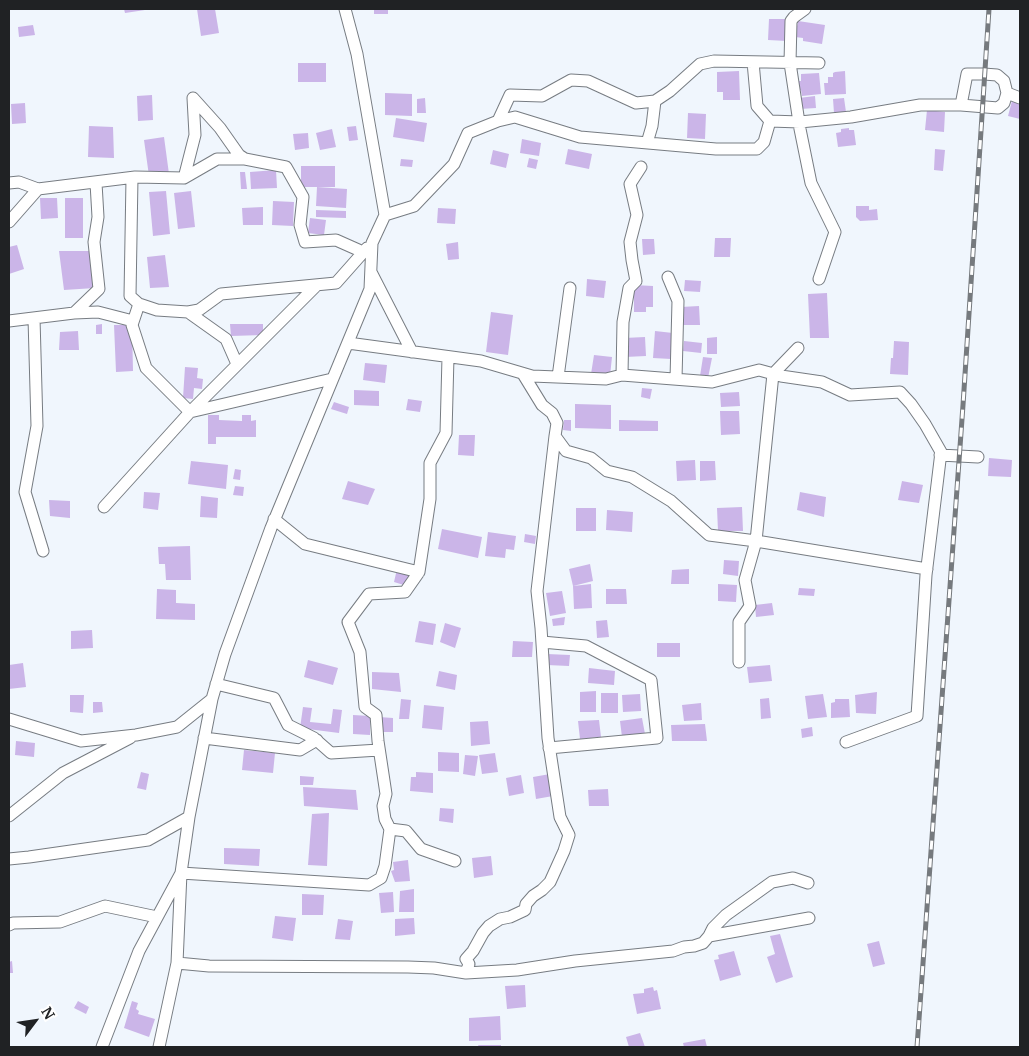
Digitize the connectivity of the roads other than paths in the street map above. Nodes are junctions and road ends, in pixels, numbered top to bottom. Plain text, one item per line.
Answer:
1 (345, 9) edge
2 (805, 9) edge
3 (753, 62) junction
4 (790, 63) junction
5 (819, 63) dead end
6 (1006, 93) junction
7 (1020, 98) edge
8 (655, 101) junction
9 (961, 105) junction
10 (498, 121) junction
11 (770, 121) junction
12 (800, 122) junction
13 (648, 143) junction
14 (245, 159) junction
15 (641, 167) dead end
16 (132, 178) junction
17 (184, 178) junction
18 (9, 183) edge
19 (96, 183) junction
20 (38, 189) junction
21 (385, 215) junction
22 (9, 222) edge
23 (372, 243) junction
24 (363, 252) junction
25 (370, 270) junction
26 (668, 277) dead end
27 (819, 279) dead end
28 (316, 286) junction
29 (570, 288) dead end
30 (139, 304) junction
31 (188, 312) junction
32 (74, 313) junction
33 (34, 318) junction
34 (9, 321) edge
35 (133, 321) junction
36 (348, 343) junction
37 (798, 348) dead end
38 (412, 352) junction
39 (448, 357) junction
40 (237, 364) junction
41 (523, 374) junction
42 (773, 374) junction
43 (622, 375) junction
44 (558, 377) junction
45 (332, 379) junction
46 (676, 379) junction
47 (190, 412) junction
48 (555, 436) junction
49 (940, 455) junction
50 (978, 457) dead end
51 (104, 507) dead end
52 (274, 519) junction
53 (756, 541) junction
54 (43, 550) dead end
55 (927, 569) junction
56 (419, 572) junction
57 (542, 642) junction
58 (739, 662) dead end
59 (216, 684) junction
60 (212, 699) junction
61 (9, 720) edge
62 (136, 735) junction
63 (204, 738) junction
64 (317, 740) junction
65 (846, 742) dead end
66 (549, 748) junction
67 (379, 750) junction
68 (9, 816) edge
69 (189, 817) junction
70 (390, 829) junction
71 (9, 859) edge
72 (455, 861) dead end
73 (181, 873) junction
74 (808, 884) dead end
75 (157, 917) junction
76 (808, 918) dead end
77 (9, 925) edge
78 (709, 936) junction
79 (177, 963) junction
80 (466, 973) junction
81 (102, 1047) edge
82 (159, 1047) edge

1 - 21 street
2 - 4 street
3 - 4 street
3 - 8 street
3 - 11 street
4 - 5 street
4 - 12 street
6 - 7 street
6 - 9 street
6 - 9 street
8 - 10 street
8 - 13 street
9 - 12 street
10 - 13 street
10 - 21 street
11 - 12 street
11 - 13 street
12 - 27 street
14 - 17 street
14 - 17 street
14 - 24 street
15 - 43 street
16 - 17 street
16 - 19 street
16 - 30 street
18 - 20 street
19 - 20 street
19 - 32 street
20 - 22 street
21 - 23 street
23 - 24 street
23 - 25 street
24 - 28 street
25 - 36 street
25 - 38 street
26 - 46 street
28 - 31 street
28 - 40 street
29 - 44 street
30 - 31 street
30 - 35 street
31 - 40 street
32 - 33 street
32 - 35 street
33 - 34 street
33 - 54 street
35 - 47 street
36 - 38 street
36 - 45 street
37 - 42 street
38 - 39 street
39 - 41 street
39 - 56 street
40 - 47 street
41 - 44 street
41 - 48 street
42 - 46 street
42 - 49 street
42 - 53 street
43 - 44 street
43 - 46 street
45 - 47 street
45 - 52 street
47 - 51 street
48 - 53 street
48 - 57 street
49 - 50 street
49 - 55 street
52 - 56 street
52 - 59 street
53 - 55 street
53 - 58 street
55 - 65 street
56 - 67 street
57 - 66 street
57 - 66 street
59 - 60 street
59 - 64 street
60 - 62 street
60 - 63 street
61 - 62 street
62 - 68 street
63 - 64 street
63 - 69 street
64 - 67 street
66 - 80 street
67 - 70 street
69 - 71 street
69 - 73 street
70 - 72 street
70 - 73 street
73 - 75 street
73 - 79 street
74 - 78 street
75 - 77 street
75 - 81 street
76 - 78 street
78 - 80 street
79 - 80 street
79 - 82 street

